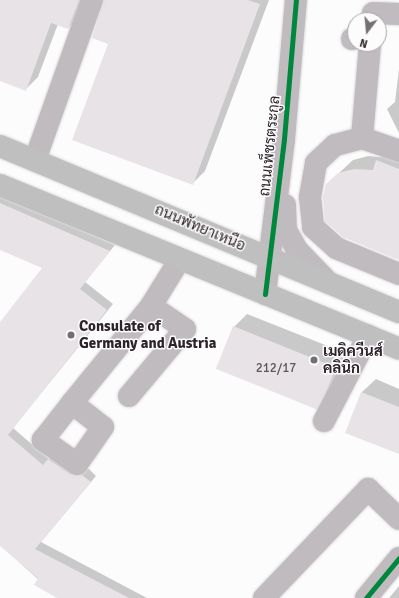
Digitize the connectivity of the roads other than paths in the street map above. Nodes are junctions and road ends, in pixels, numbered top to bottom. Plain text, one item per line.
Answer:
1 (92, 0) edge
2 (296, 0) edge
3 (373, 11) edge
4 (399, 14) edge
5 (359, 52) edge
6 (362, 138) junction
7 (284, 139) junction
8 (0, 146) edge
9 (399, 151) edge
10 (36, 160) junction
11 (0, 185) edge
12 (269, 258) junction
13 (180, 259) junction
14 (399, 274) edge
15 (328, 282) junction
16 (265, 294) junction
17 (151, 306) junction
18 (399, 312) edge
19 (368, 336) junction
20 (399, 349) edge
21 (129, 396) dead end
22 (72, 403) dead end
23 (324, 421) dead end
24 (399, 519) edge
25 (399, 558) edge
26 (264, 598) edge
27 (366, 598) edge

1 - 10 street
2 - 7 street, ถนนเพ็ชรตระกูล
3 - 4 street
5 - 6 street
6 - 9 street
6 - 14 street
7 - 12 street, ถนนเพ็ชรตระกูล
7 - 15 street
8 - 10 main road, ถนนพัทยาเหนือ
10 - 12 main road, ถนนพัทยาเหนือ
11 - 13 main road
12 - 15 main road, ถนนพัทยาเหนือ
12 - 16 street, ถนนเพ็ชรตระกูล
13 - 16 main road
13 - 17 street
15 - 18 main road, ถนนพัทยาเหนือ
16 - 19 main road
17 - 21 street
17 - 22 street
19 - 20 main road
19 - 23 street
24 - 26 street
25 - 27 street

